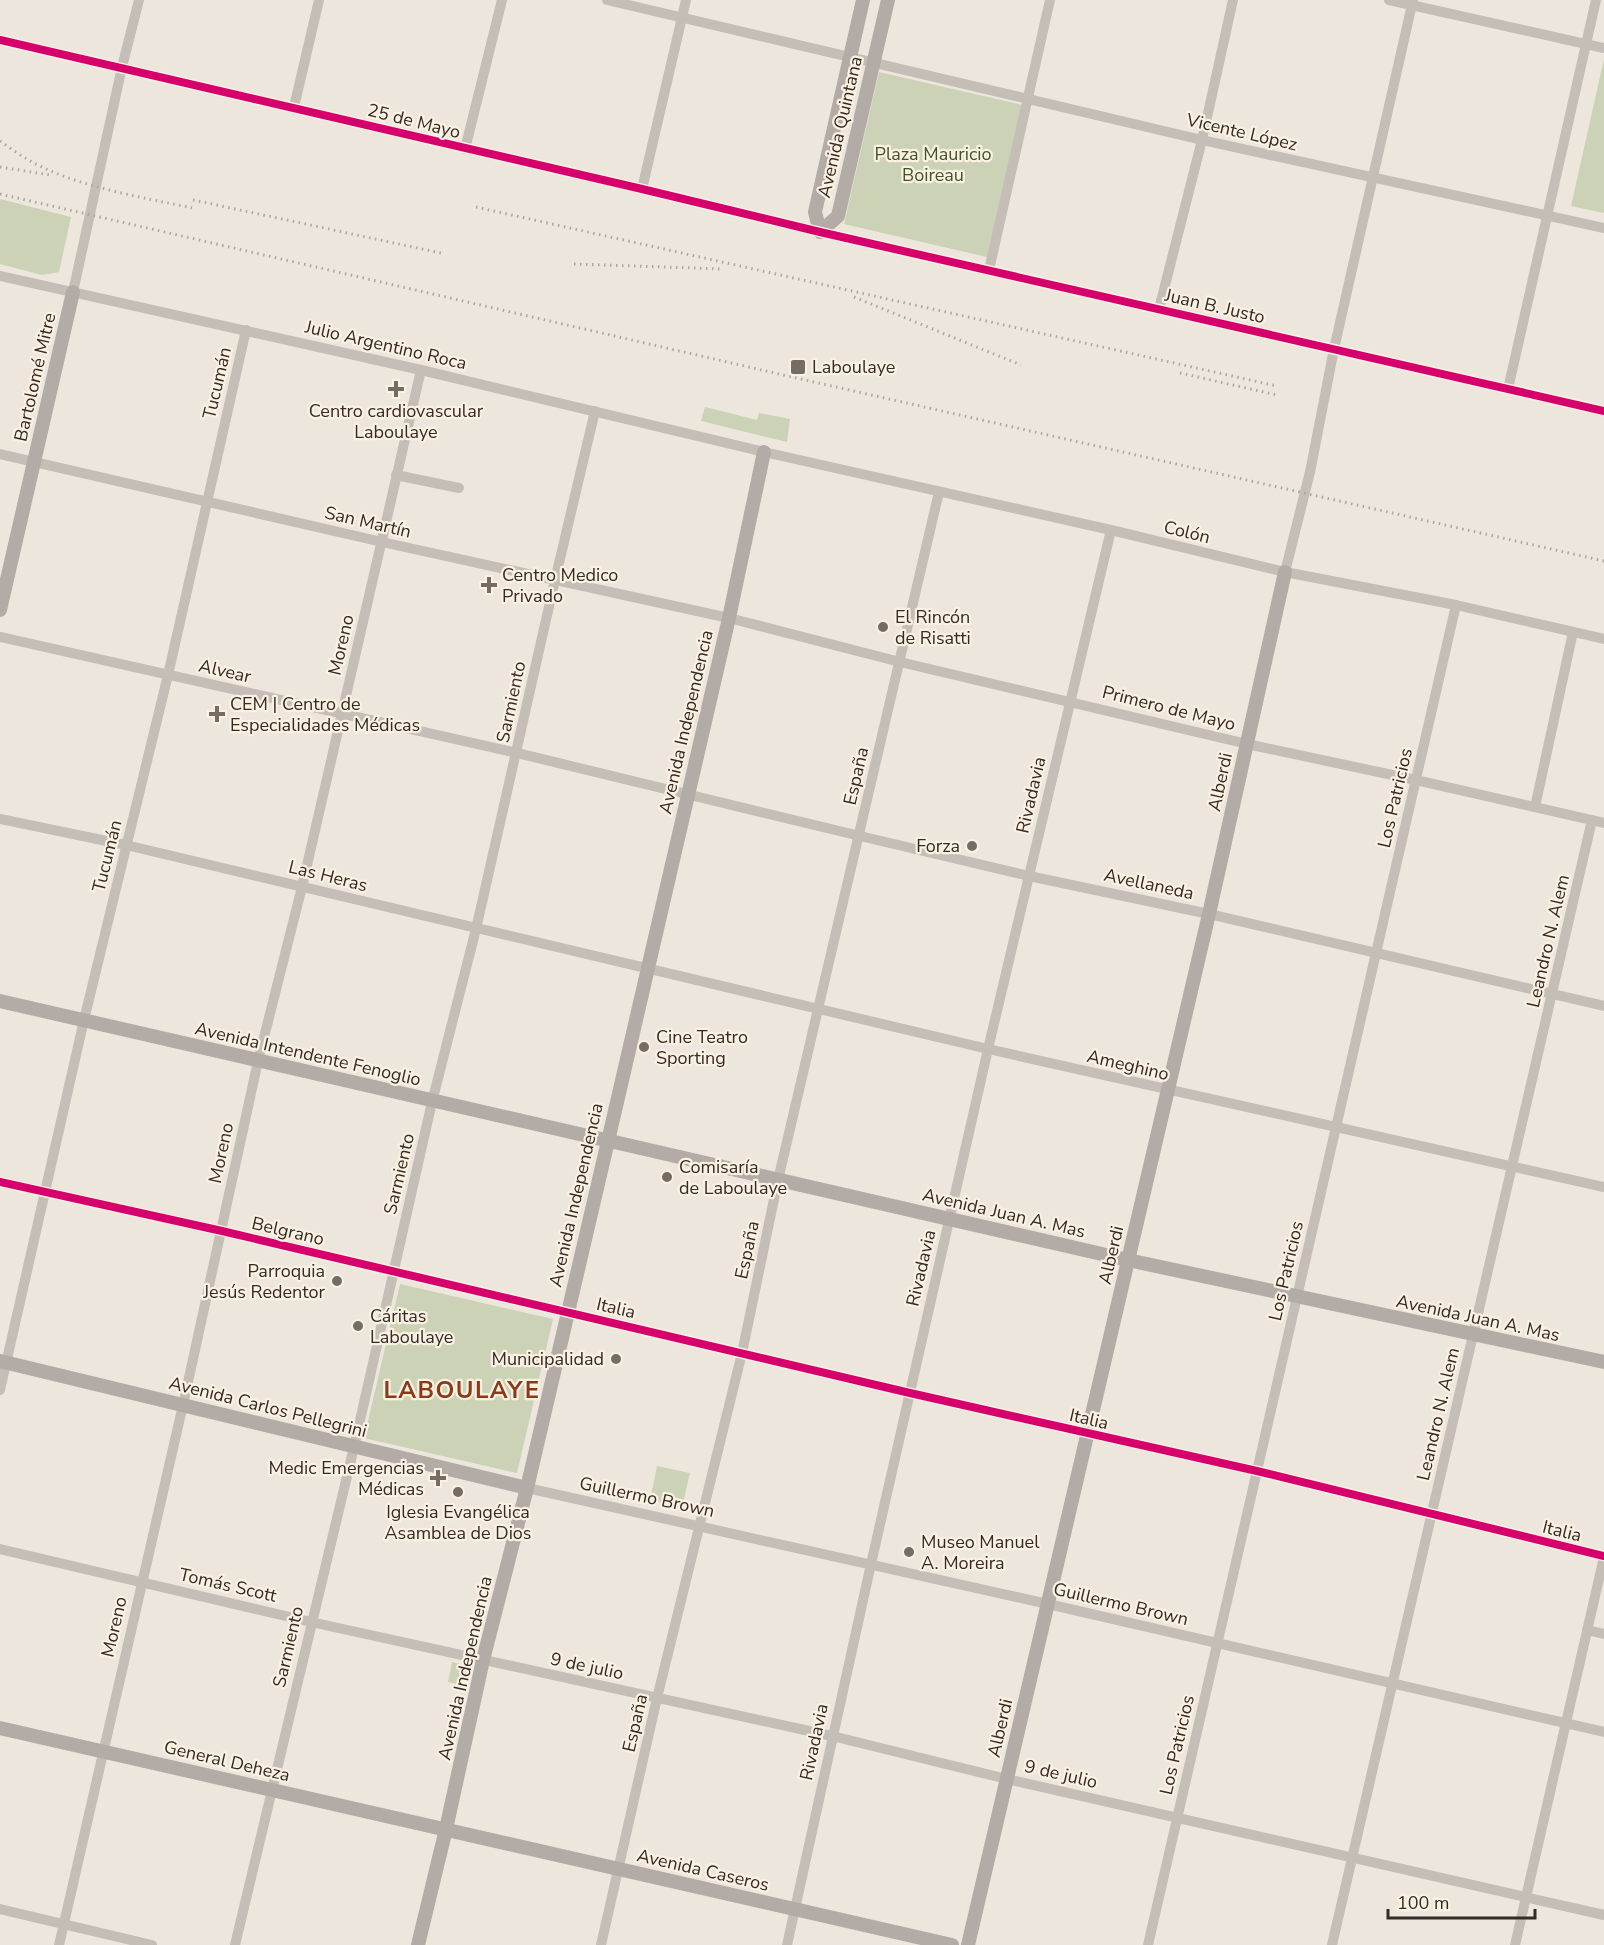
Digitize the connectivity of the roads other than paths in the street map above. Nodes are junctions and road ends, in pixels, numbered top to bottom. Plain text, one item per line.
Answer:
1 (139, 0) edge
2 (319, 0) edge
3 (502, 0) edge
4 (607, 0) edge
5 (686, 0) edge
6 (863, 0) edge
7 (888, 0) edge
8 (1050, 0) edge
9 (1233, 0) edge
10 (1389, 0) edge
11 (1596, 0) edge
12 (1412, 3) edge
13 (682, 17) junction
14 (0, 40) edge
15 (1585, 44) junction
16 (1604, 48) edge
17 (850, 57) junction
18 (873, 63) junction
19 (122, 67) junction
20 (1028, 100) junction
21 (294, 107) junction
22 (1202, 140) junction
23 (465, 150) junction
24 (1372, 179) junction
25 (642, 189) junction
26 (1548, 215) junction
27 (1604, 228) edge
28 (820, 232) junction
29 (989, 270) junction
30 (0, 276) edge
31 (73, 292) junction
32 (1159, 309) junction
33 (246, 330) junction
34 (1334, 349) junction
35 (421, 369) junction
36 (1508, 389) junction
37 (596, 411) junction
38 (1604, 411) edge
39 (764, 452) junction
40 (0, 454) edge
41 (35, 461) junction
42 (396, 475) junction
43 (459, 488) dead end
44 (939, 492) junction
45 (207, 502) junction
46 (1112, 530) junction
47 (381, 542) junction
48 (1285, 572) junction
49 (555, 580) junction
50 (1456, 605) junction
51 (0, 610) edge
52 (729, 618) junction
53 (1573, 632) junction
54 (0, 638) edge
55 (1604, 639) edge
56 (900, 662) junction
57 (168, 675) junction
58 (1070, 701) junction
59 (341, 714) junction
60 (1247, 744) junction
61 (517, 753) junction
62 (1416, 780) junction
63 (687, 795) junction
64 (1535, 807) junction
65 (0, 819) edge
66 (1592, 820) junction
67 (1604, 823) edge
68 (860, 836) junction
69 (126, 845) junction
70 (1029, 876) junction
71 (302, 887) junction
72 (1209, 914) junction
73 (476, 929) junction
74 (1376, 953) junction
75 (647, 968) junction
76 (1552, 995) junction
77 (0, 1001) edge
78 (1604, 1006) edge
79 (820, 1009) junction
80 (84, 1020) junction
81 (988, 1049) junction
82 (258, 1061) junction
83 (1168, 1091) junction
84 (432, 1102) junction
85 (1336, 1128) junction
86 (608, 1141) junction
87 (1512, 1167) junction
88 (778, 1180) junction
89 (0, 1182) edge
90 (1604, 1188) edge
91 (46, 1192) junction
92 (950, 1218) junction
93 (222, 1231) junction
94 (1128, 1260) junction
95 (395, 1271) junction
96 (1297, 1297) junction
97 (568, 1312) junction
98 (1473, 1335) junction
99 (742, 1353) junction
100 (3, 1362) edge
101 (1604, 1362) edge
102 (0, 1390) edge
103 (910, 1393) junction
104 (183, 1405) junction
105 (1088, 1434) junction
106 (354, 1448) junction
107 (1257, 1471) junction
108 (527, 1488) junction
109 (1432, 1514) junction
110 (699, 1525) junction
111 (0, 1550) edge
112 (1604, 1557) edge
113 (871, 1564) junction
114 (142, 1581) junction
115 (1048, 1604) junction
116 (311, 1622) junction
117 (1587, 1630) junction
118 (1604, 1634) edge
119 (1217, 1643) junction
120 (483, 1660) junction
121 (1393, 1684) junction
122 (657, 1698) junction
123 (1566, 1723) junction
124 (0, 1728) edge
125 (1604, 1732) edge
126 (832, 1736) junction
127 (102, 1751) junction
128 (1007, 1779) junction
129 (272, 1789) junction
130 (1177, 1818) junction
131 (446, 1829) junction
132 (1352, 1859) junction
133 (619, 1869) junction
134 (1526, 1898) junction
135 (0, 1909) edge
136 (795, 1909) junction
137 (1604, 1915) edge
138 (64, 1923) junction
139 (59, 1945) edge
140 (152, 1945) edge
141 (235, 1945) edge
142 (418, 1945) edge
143 (601, 1945) edge
144 (787, 1945) edge
145 (952, 1945) edge
146 (968, 1945) edge
147 (1148, 1945) edge
148 (1332, 1945) edge
149 (1515, 1945) edge

1 - 19 street
2 - 21 street
3 - 23 street
4 - 13 street, Vicente López
5 - 13 street
6 - 17 main road, Avenida Quintana
7 - 18 main road, Avenida Quintana
8 - 20 street
9 - 22 street
10 - 12 street
11 - 15 street
12 - 15 street
12 - 24 street
13 - 17 street, Vicente López
13 - 25 street
14 - 19 street, 25 de Mayo
15 - 16 street
15 - 26 street
17 - 18 street, Vicente López
17 - 28 main road, Avenida Quintana
18 - 20 street, Vicente López
18 - 28 main road, Avenida Quintana
19 - 21 street, 25 de Mayo
19 - 31 street
20 - 22 street, Vicente López
20 - 29 street
21 - 23 street, 25 de Mayo
22 - 24 street, Vicente López
22 - 32 street
23 - 25 street, 25 de Mayo
24 - 26 street, Vicente López
24 - 34 street
25 - 28 street, 25 de Mayo
26 - 27 street, Vicente López
26 - 36 street
28 - 29 street, Juan B. Justo
29 - 32 street, Juan B. Justo
30 - 31 street, Julio Argentino Roca
31 - 33 street, Julio Argentino Roca
31 - 41 main road, Bartolomé Mitre
32 - 34 street, Juan B. Justo
33 - 35 street, Julio Argentino Roca
33 - 45 street, Tucumán
34 - 36 street, Juan B. Justo
34 - 48 street
35 - 37 street, Julio Argentino Roca
35 - 42 street, Moreno
36 - 38 street, Juan B. Justo
37 - 39 street, Julio Argentino Roca
37 - 49 street, Sarmiento
39 - 44 street, Colón
39 - 52 main road, Avenida Independencia
40 - 41 street, San Martín
41 - 45 street, San Martín
41 - 51 main road, Bartolomé Mitre
42 - 43 street
42 - 47 street, Moreno
44 - 46 street, Colón
44 - 56 street, España
45 - 47 street, San Martín
45 - 57 street, Tucumán
46 - 48 street, Colón
46 - 58 street, Rivadavia
47 - 49 street, San Martín
47 - 59 street, Moreno
48 - 50 street, Colón
48 - 60 main road, Alberdi
49 - 52 street, San Martín
49 - 61 street, Sarmiento
50 - 53 street, Colón
50 - 62 street, Los Patricios
52 - 56 street, Primero de Mayo
52 - 63 main road, Avenida Independencia
53 - 55 street, Colón
53 - 64 street
54 - 57 street, Alvear
56 - 58 street, Primero de Mayo
56 - 68 street, España
57 - 59 street, Alvear
57 - 69 street, Tucumán
58 - 60 street, Primero de Mayo
58 - 70 street, Rivadavia
59 - 61 street, Alvear
59 - 71 street, Moreno
60 - 62 street, Primero de Mayo
60 - 72 main road, Alberdi
61 - 63 street, Alvear
61 - 73 street, Sarmiento
62 - 64 street, Primero de Mayo
62 - 74 street, Los Patricios
63 - 68 street, Avellaneda
63 - 75 main road, Avenida Independencia
64 - 66 street, Primero de Mayo
65 - 69 street, Las Heras
66 - 67 street, Primero de Mayo
66 - 76 street, Leandro N. Alem
68 - 70 street, Avellaneda
68 - 79 street, España
69 - 71 street, Las Heras
69 - 80 street, Tucumán
70 - 72 street, Avellaneda
70 - 81 street, Rivadavia
71 - 73 street, Las Heras
71 - 82 street, Moreno
72 - 74 street, Avellaneda
72 - 83 main road, Alberdi
73 - 75 street, Las Heras
73 - 84 street, Sarmiento
74 - 76 street, Avellaneda
74 - 85 street, Los Patricios
75 - 79 street, Ameghino
75 - 86 main road, Avenida Independencia
76 - 78 street, Avellaneda
76 - 87 street, Leandro N. Alem
77 - 80 main road, Avenida Intendente Fenoglio
79 - 81 street, Ameghino
79 - 88 street, España
80 - 82 main road, Avenida Intendente Fenoglio
80 - 91 street, Tucumán
81 - 83 street, Ameghino
81 - 92 street, Rivadavia
82 - 84 main road, Avenida Intendente Fenoglio
82 - 93 street, Moreno
83 - 85 street, Ameghino
83 - 94 main road, Alberdi
84 - 86 main road, Avenida Intendente Fenoglio
84 - 95 street, Sarmiento
85 - 87 street, Ameghino
85 - 96 street, Los Patricios
86 - 88 main road, Avenida Juan A. Mas
86 - 97 main road, Avenida Independencia
87 - 90 street, Ameghino
87 - 98 street, Leandro N. Alem
88 - 92 main road, Avenida Juan A. Mas
88 - 99 street, España
89 - 91 street, Belgrano
91 - 93 street, Belgrano
91 - 100 street, Tucumán
92 - 94 main road, Avenida Juan A. Mas
92 - 103 street, Rivadavia
93 - 95 street, Belgrano
93 - 104 street, Moreno
94 - 96 main road, Avenida Juan A. Mas
94 - 105 main road, Alberdi
95 - 97 street, Belgrano
95 - 106 street, Sarmiento
96 - 98 main road, Avenida Juan A. Mas
96 - 107 street, Los Patricios
97 - 99 street, Italia
97 - 108 main road, Avenida Independencia
98 - 101 main road, Avenida Juan A. Mas
98 - 109 street, Leandro N. Alem
99 - 103 street, Italia
99 - 110 street, España
100 - 102 street, Tucumán
100 - 104 main road, Avenida Carlos Pellegrini
103 - 105 street, Italia
103 - 113 street, Rivadavia
104 - 106 main road, Avenida Carlos Pellegrini
104 - 114 street, Moreno
105 - 107 street, Italia
105 - 115 main road, Alberdi
106 - 108 main road, Avenida Carlos Pellegrini
106 - 116 street, Sarmiento
107 - 109 street, Italia
107 - 119 street, Los Patricios
108 - 110 street, Guillermo Brown
108 - 120 main road, Avenida Independencia
109 - 112 street, Italia
109 - 121 street, Leandro N. Alem
110 - 113 street, Guillermo Brown
110 - 122 street, España
111 - 114 street, Tomás Scott
112 - 117 street
113 - 115 street, Guillermo Brown
113 - 126 street, Rivadavia
114 - 116 street, Tomás Scott
114 - 127 street, Moreno
115 - 119 street, Guillermo Brown
115 - 128 main road, Alberdi
116 - 120 street, Tomás Scott
116 - 129 street, Sarmiento
117 - 118 street
117 - 123 street
119 - 121 street, Guillermo Brown
119 - 130 street, Los Patricios
120 - 122 street, 9 de julio
120 - 131 main road, Avenida Independencia
121 - 123 street, Guillermo Brown
121 - 132 street, Leandro N. Alem
122 - 126 street, 9 de julio
122 - 133 street, España
123 - 125 street, Guillermo Brown
123 - 134 street
124 - 127 main road, General Deheza
126 - 128 street, 9 de julio
126 - 136 street, Rivadavia
127 - 129 main road, General Deheza
127 - 138 street, Moreno
128 - 130 street, 9 de julio
128 - 146 main road, Alberdi
129 - 131 main road, General Deheza
129 - 141 street, Sarmiento
130 - 132 street, 9 de julio
130 - 147 street, Los Patricios
131 - 133 main road, Avenida Caseros
131 - 142 main road, Avenida Independencia
132 - 134 street, 9 de julio
132 - 148 street, Leandro N. Alem
133 - 136 main road, Avenida Caseros
133 - 143 street, España
134 - 137 street, 9 de julio
134 - 149 street
135 - 138 street
136 - 144 street, Rivadavia
136 - 145 main road, Avenida Caseros
138 - 139 street, Moreno
138 - 140 street

